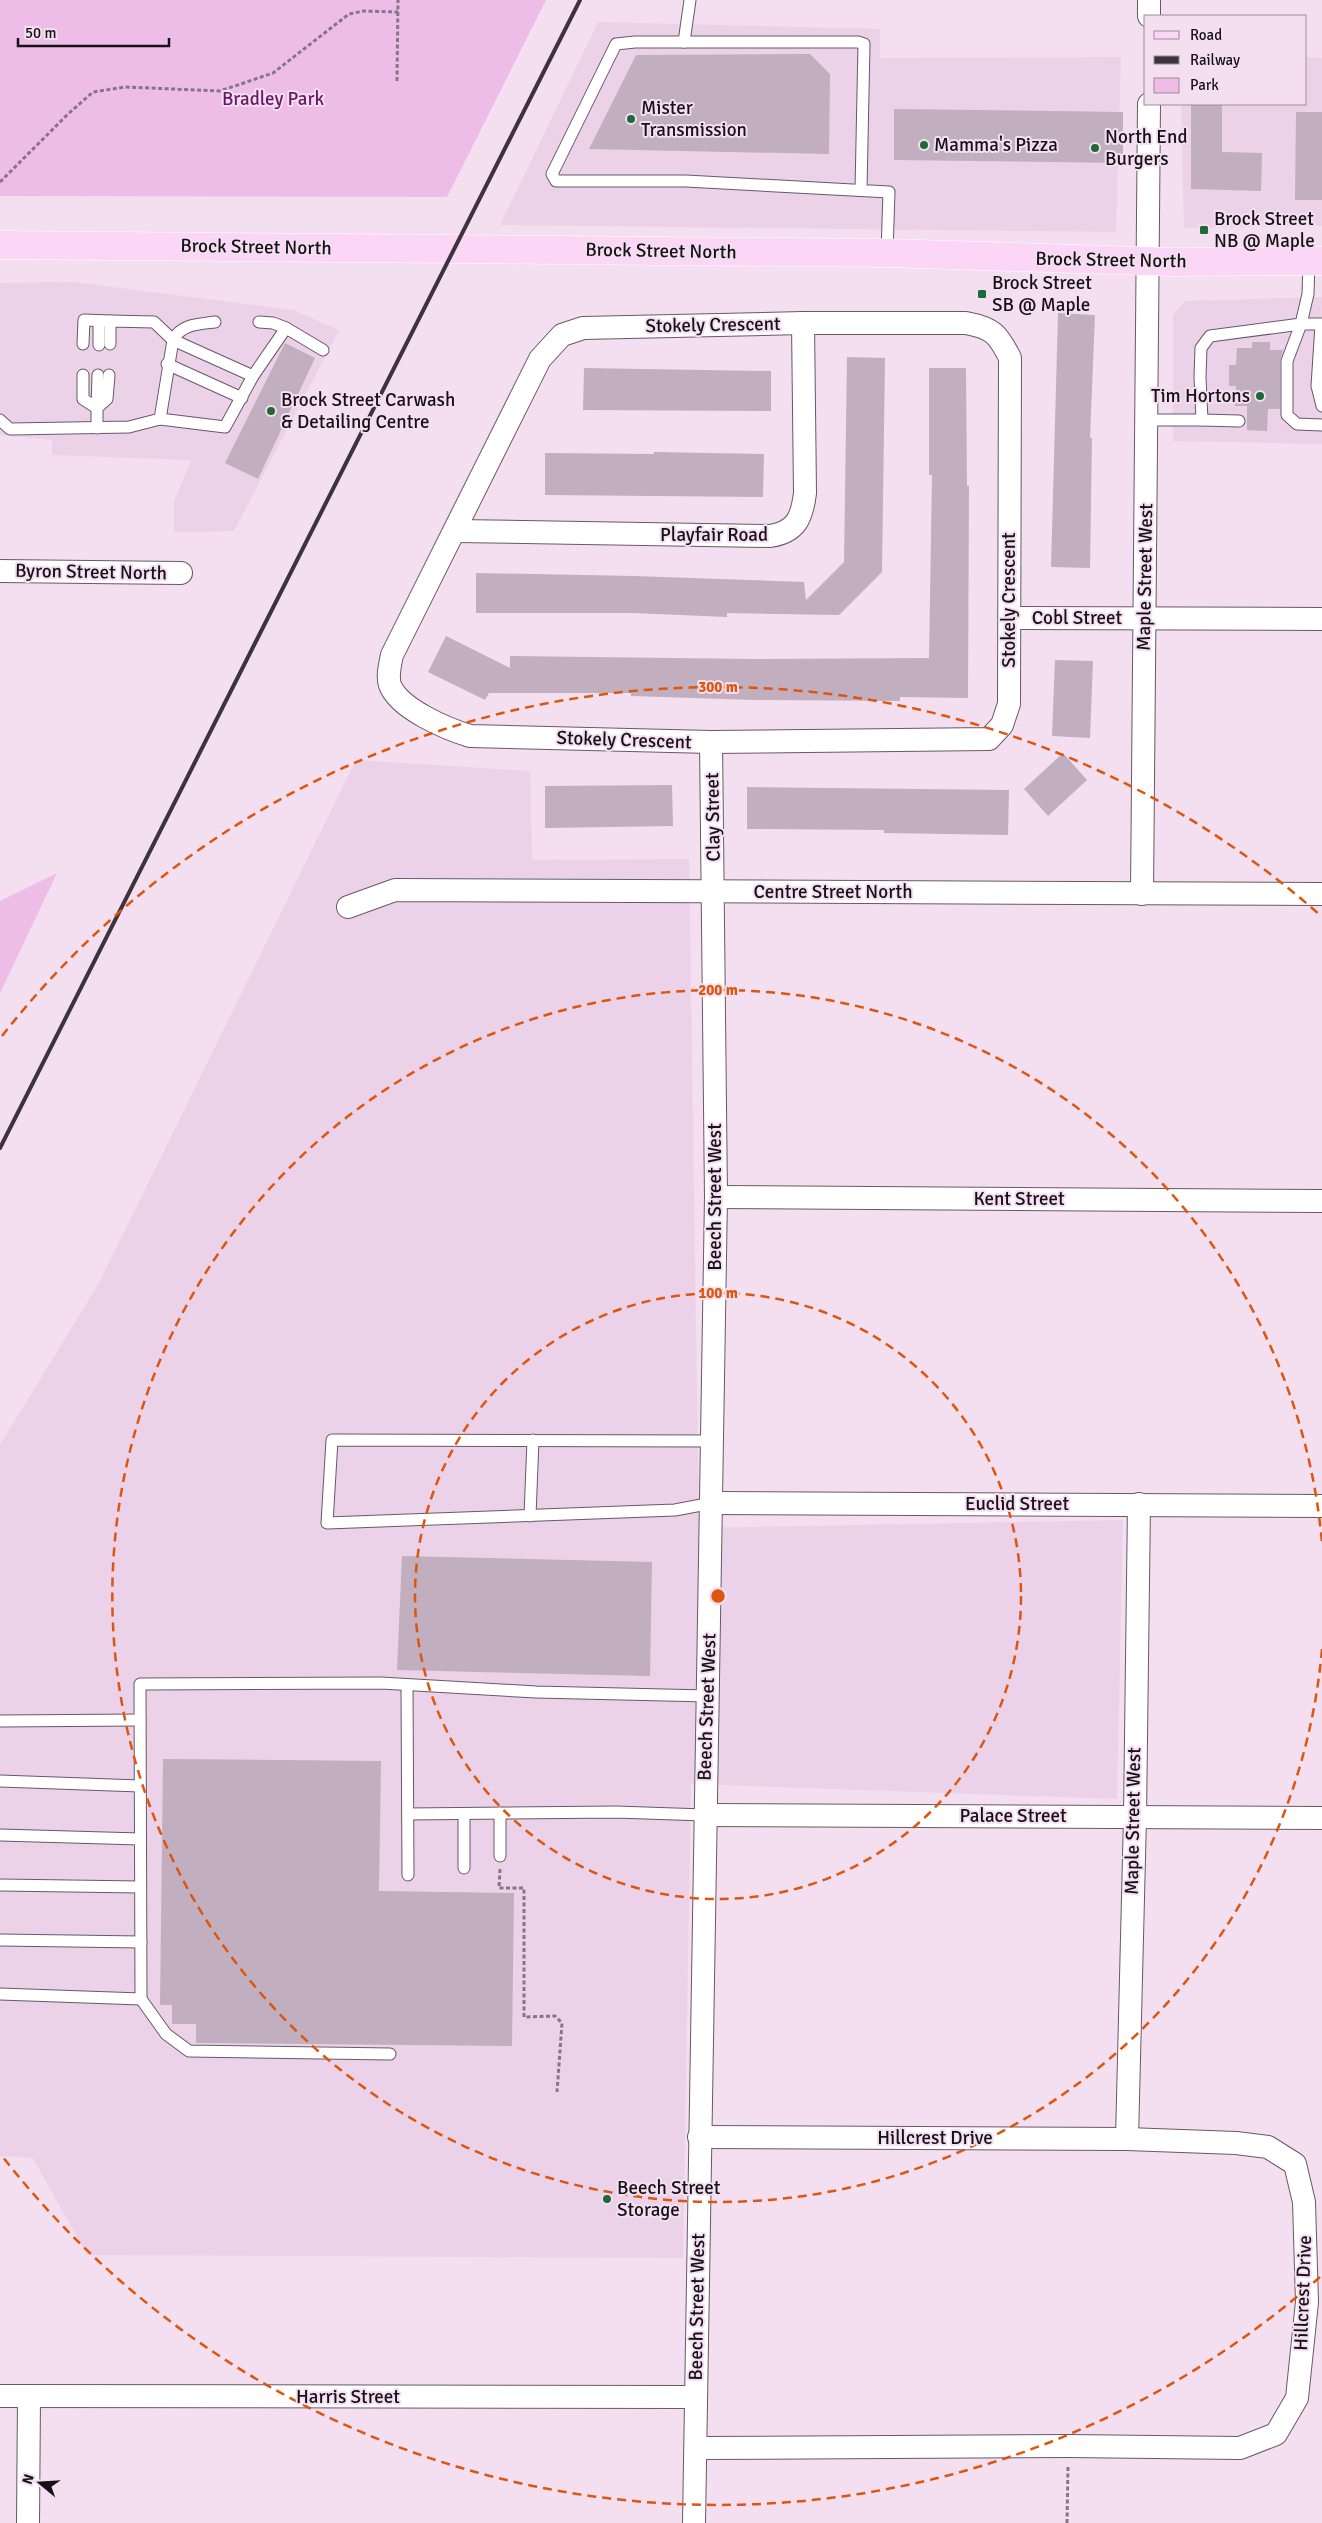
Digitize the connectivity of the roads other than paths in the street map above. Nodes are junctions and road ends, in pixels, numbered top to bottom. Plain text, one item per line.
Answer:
1 (690, 0) edge
2 (1149, 0) edge
3 (1149, 15) edge
4 (684, 42) junction
5 (1148, 105) edge
6 (861, 190) junction
7 (0, 245) edge
8 (887, 253) junction
9 (1148, 261) junction
10 (1315, 261) edge
11 (104, 321) junction
12 (215, 322) dead end
13 (259, 322) dead end
14 (803, 323) junction
15 (1301, 324) junction
16 (1321, 325) edge
17 (286, 328) junction
18 (173, 340) junction
19 (83, 344) dead end
20 (104, 344) dead end
21 (323, 350) dead end
22 (167, 364) junction
23 (83, 375) dead end
24 (104, 375) dead end
25 (253, 376) junction
26 (242, 398) junction
27 (1322, 406) edge
28 (97, 408) junction
29 (160, 419) junction
30 (0, 420) edge
31 (1148, 420) junction
32 (1202, 420) junction
33 (1239, 420) dead end
34 (1322, 425) edge
35 (97, 428) junction
36 (455, 531) junction
37 (0, 571) edge
38 (181, 573) dead end
39 (1010, 618) junction
40 (1144, 618) junction
41 (1322, 619) edge
42 (711, 742) junction
43 (714, 891) junction
44 (1142, 894) junction
45 (1322, 894) edge
46 (348, 907) dead end
47 (716, 1197) junction
48 (1322, 1201) edge
49 (533, 1440) junction
50 (713, 1441) junction
51 (712, 1502) junction
52 (1139, 1504) junction
53 (1322, 1506) edge
54 (530, 1516) junction
55 (407, 1685) junction
56 (708, 1696) junction
57 (140, 1720) junction
58 (0, 1721) edge
59 (0, 1781) edge
60 (140, 1786) junction
61 (500, 1813) junction
62 (408, 1814) junction
63 (464, 1814) junction
64 (704, 1815) junction
65 (1135, 1817) junction
66 (1322, 1818) edge
67 (0, 1835) edge
68 (140, 1839) junction
69 (500, 1856) road end
70 (464, 1868) dead end
71 (408, 1875) dead end
72 (0, 1885) edge
73 (140, 1887) junction
74 (0, 1940) edge
75 (141, 1942) junction
76 (0, 1994) edge
77 (141, 1999) junction
78 (390, 2054) dead end
79 (700, 2137) junction
80 (1127, 2139) junction
81 (0, 2396) edge
82 (695, 2397) junction
83 (29, 2398) junction
84 (696, 2448) junction
85 (28, 2523) edge
86 (694, 2523) edge

1 - 4 lane
2 - 3 street
4 - 6 lane
4 - 6 lane
5 - 9 street, Maple Street West
6 - 8 lane
7 - 8 main road, Brock Street North
8 - 9 main road, Brock Street North
9 - 10 main road, Brock Street North
9 - 31 street, Maple Street West
10 - 15 lane
11 - 18 lane
11 - 19 lane
11 - 20 lane
12 - 18 lane
13 - 17 lane
14 - 36 street, Stokely Crescent
14 - 36 street, Playfair Road
14 - 39 street, Stokely Crescent
15 - 16 lane
15 - 32 lane
15 - 34 lane
16 - 27 lane
17 - 21 lane
17 - 25 lane
18 - 22 lane
18 - 25 lane
22 - 26 lane
22 - 29 lane
23 - 28 lane
24 - 28 lane
25 - 26 lane
26 - 29 lane
28 - 35 lane
29 - 35 lane
30 - 35 lane
31 - 32 lane
31 - 40 street, Maple Street West
32 - 33 lane
36 - 42 street, Stokely Crescent
37 - 38 street, Byron Street North
39 - 40 street, Cobl Street
39 - 42 street, Stokely Crescent
40 - 41 street
40 - 44 street, Maple Street West
42 - 43 street, Clay Street
43 - 44 street, Centre Street North
43 - 46 street, Centre Street North
43 - 47 street, Beech Street West
44 - 45 street, Centre Street North
47 - 48 street, Kent Street
47 - 50 street, Beech Street West
49 - 50 lane
49 - 54 lane
49 - 54 lane
50 - 51 street, Beech Street West
51 - 52 street, Euclid Street
51 - 54 lane
51 - 56 street, Beech Street West
52 - 53 street, Euclid Street
52 - 65 street, Maple Street West
55 - 56 lane
55 - 57 lane
55 - 62 lane
56 - 64 street, Beech Street West
57 - 58 lane
57 - 60 lane
59 - 60 lane
60 - 68 lane
61 - 63 lane
61 - 64 lane
61 - 69 lane
62 - 63 lane
62 - 71 lane
63 - 70 lane
64 - 65 street, Palace Street
64 - 79 street, Beech Street West
65 - 66 street, Palace Street
65 - 80 street, Maple Street West
67 - 68 lane
68 - 73 lane
72 - 73 lane
73 - 75 lane
74 - 75 lane
75 - 77 lane
76 - 77 lane
77 - 78 lane
79 - 80 street, Hillcrest Drive
79 - 82 street, Beech Street West
80 - 84 street, Hillcrest Drive
81 - 83 street, Harris Street
82 - 83 street, Harris Street
82 - 84 street, Beech Street West
83 - 85 street
84 - 86 street, Beech Street West

